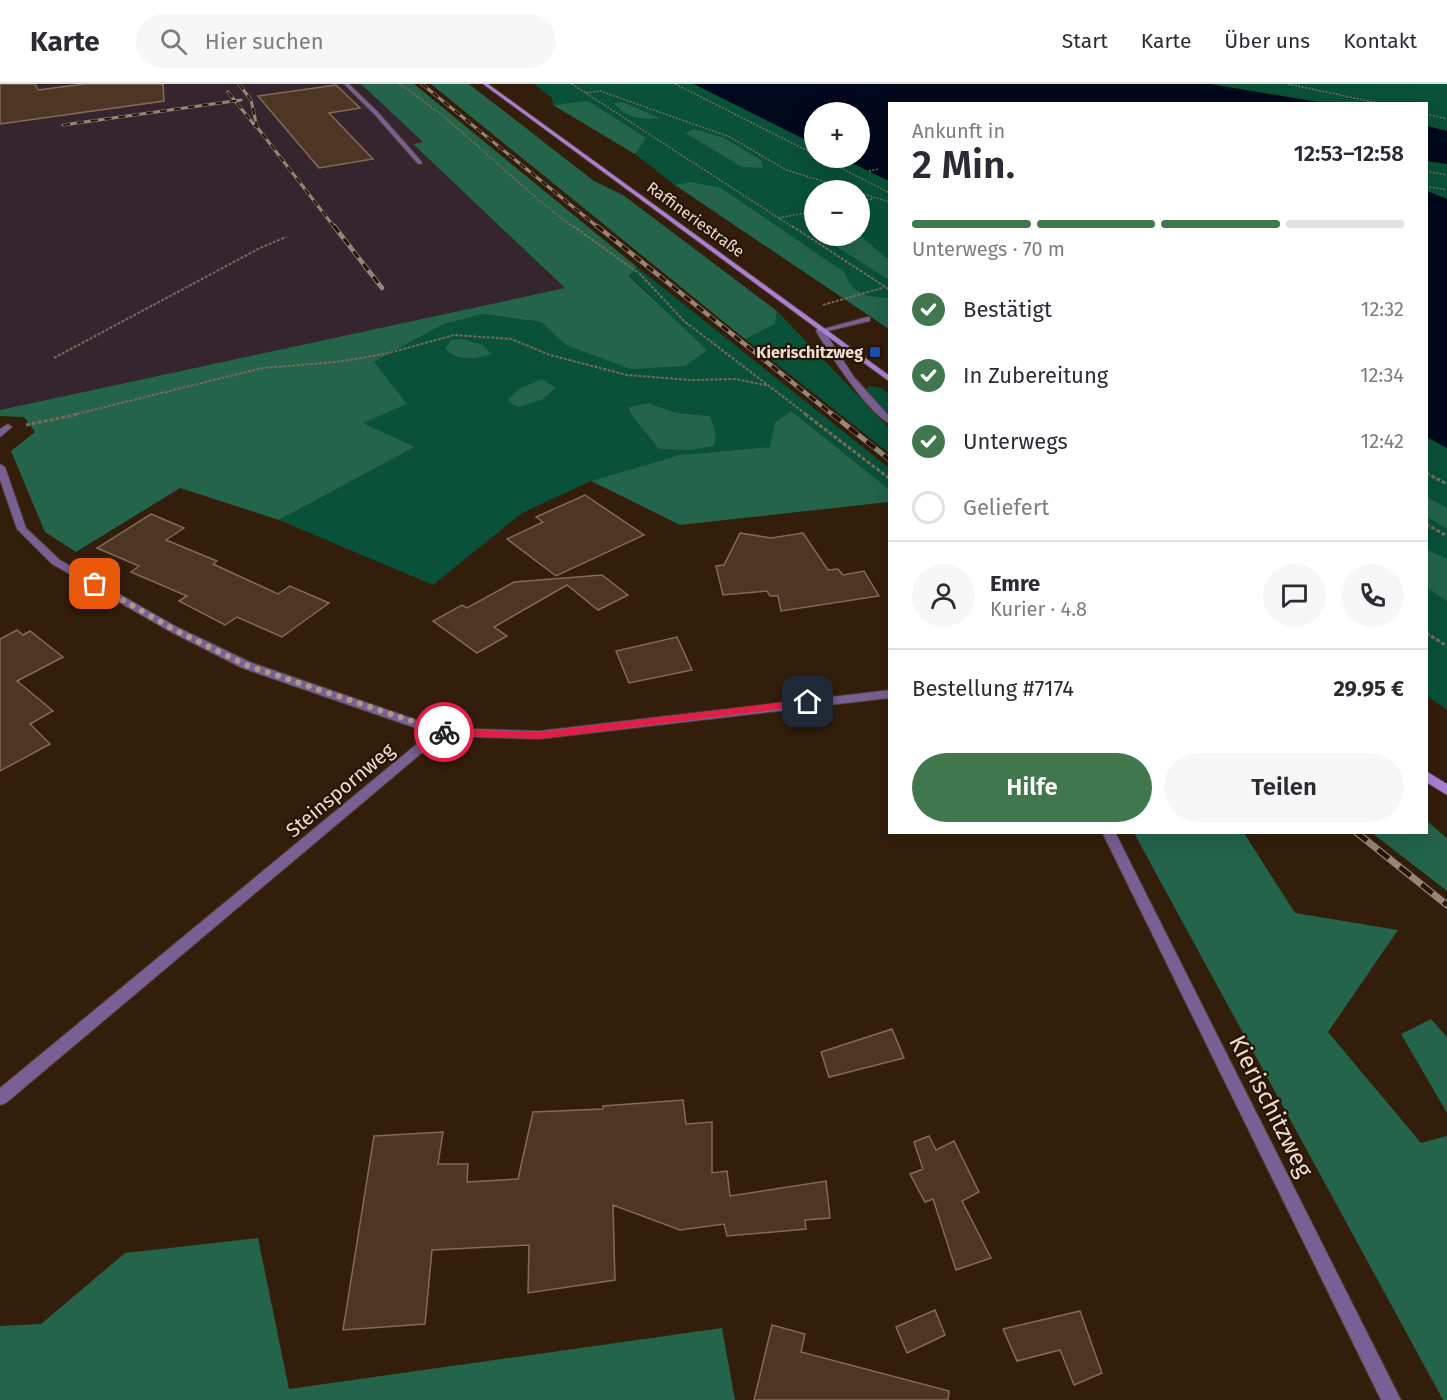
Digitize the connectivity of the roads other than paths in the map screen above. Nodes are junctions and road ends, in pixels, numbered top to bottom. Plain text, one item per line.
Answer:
1 (346, 84) edge
2 (485, 84) edge
3 (420, 163) dead end
4 (867, 319) dead end
5 (820, 331) junction
6 (888, 379) edge
7 (888, 420) edge
8 (8, 427) road end
9 (0, 434) edge
10 (0, 467) edge
11 (888, 694) edge
12 (439, 732) junction
13 (1428, 776) edge
14 (1447, 790) edge
15 (1109, 834) edge
16 (0, 1098) edge
17 (1392, 1400) edge

1 - 3 street
2 - 5 main road, Raffineriestraße
4 - 5 street
5 - 6 main road, Raffineriestraße
5 - 7 street
8 - 9 street
10 - 12 street
11 - 12 street
12 - 16 street, Steinspornweg
13 - 14 main road
15 - 17 street, Kierischitzweg

